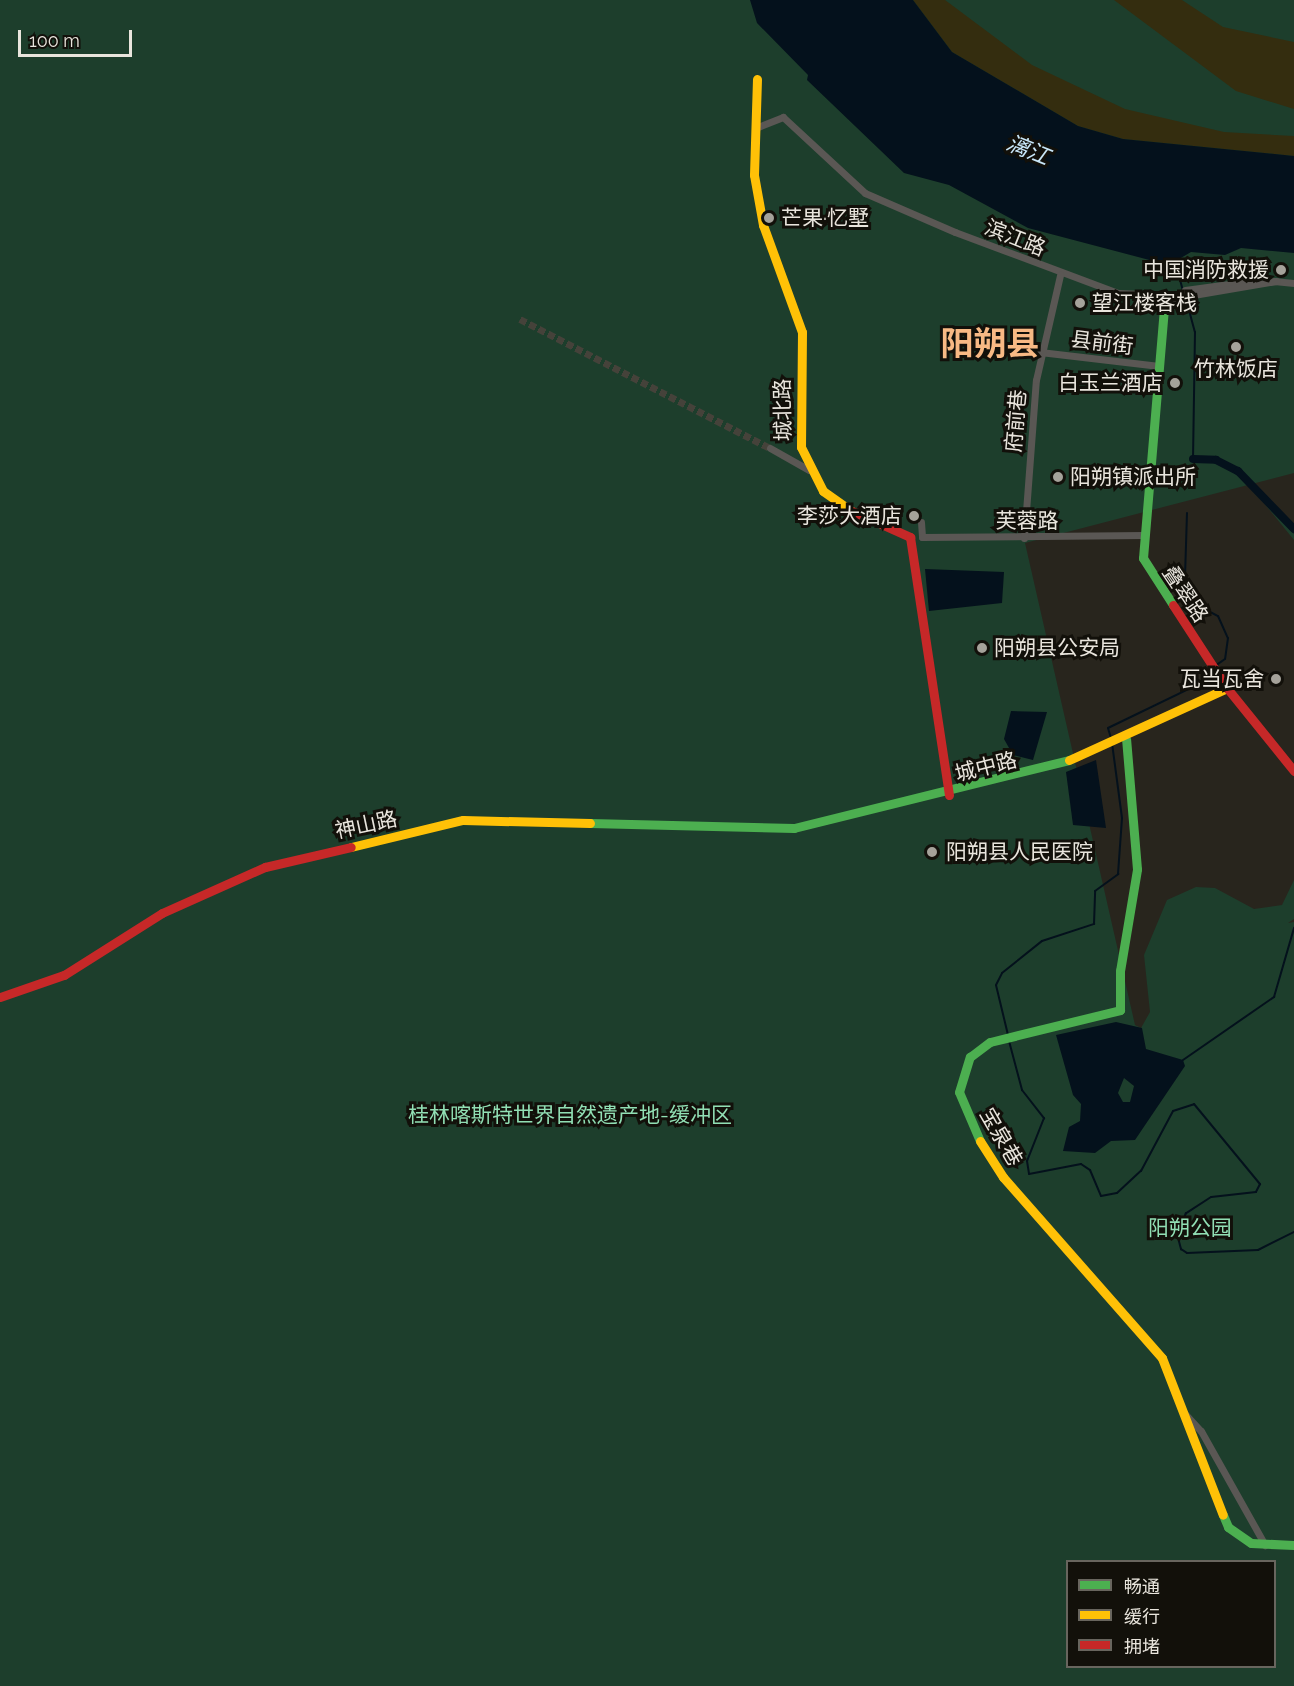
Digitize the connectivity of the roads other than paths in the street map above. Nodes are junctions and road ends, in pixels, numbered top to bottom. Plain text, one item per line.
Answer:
1 (757, 79) dead end
2 (758, 127) junction
3 (1060, 275) junction
4 (1276, 281) junction
5 (1294, 283) edge
6 (1165, 296) junction
7 (1040, 352) junction
8 (1159, 366) junction
9 (770, 448) tunnel mouth
10 (809, 470) junction
11 (921, 522) dead end
12 (910, 537) junction
13 (921, 537) junction
14 (1024, 538) junction
15 (1143, 539) junction
16 (1227, 688) junction
17 (1123, 740) junction
18 (1294, 771) edge
19 (949, 795) junction
20 (740, 827) joint
21 (0, 997) edge
22 (1181, 1410) junction
23 (1264, 1545) junction
24 (1294, 1545) edge

1 - 2 street, 城北路
2 - 3 street, 滨江路
2 - 10 street, 城北路
3 - 6 street, 滨江路
3 - 7 street, 府前巷
4 - 5 street, 滨江路
4 - 6 street
4 - 6 street, 滨江路
6 - 8 street, 叠翠路
6 - 15 street
7 - 8 street, 县前街
7 - 14 street, 府前巷
8 - 15 street, 叠翠路
9 - 10 street
10 - 12 street, 城北路
11 - 13 street
12 - 13 street, 芙蓉路
12 - 19 street
13 - 14 street, 芙蓉路
13 - 15 street
14 - 15 street, 芙蓉路
15 - 16 street, 叠翠路
16 - 17 street, 城中路
16 - 18 street, 叠翠路
17 - 19 street, 城中路
17 - 22 street, 宝泉巷
19 - 20 street, 城中路
20 - 21 street, 神山路
22 - 23 street
22 - 23 street, 宝泉巷
23 - 24 street, 宝泉巷

